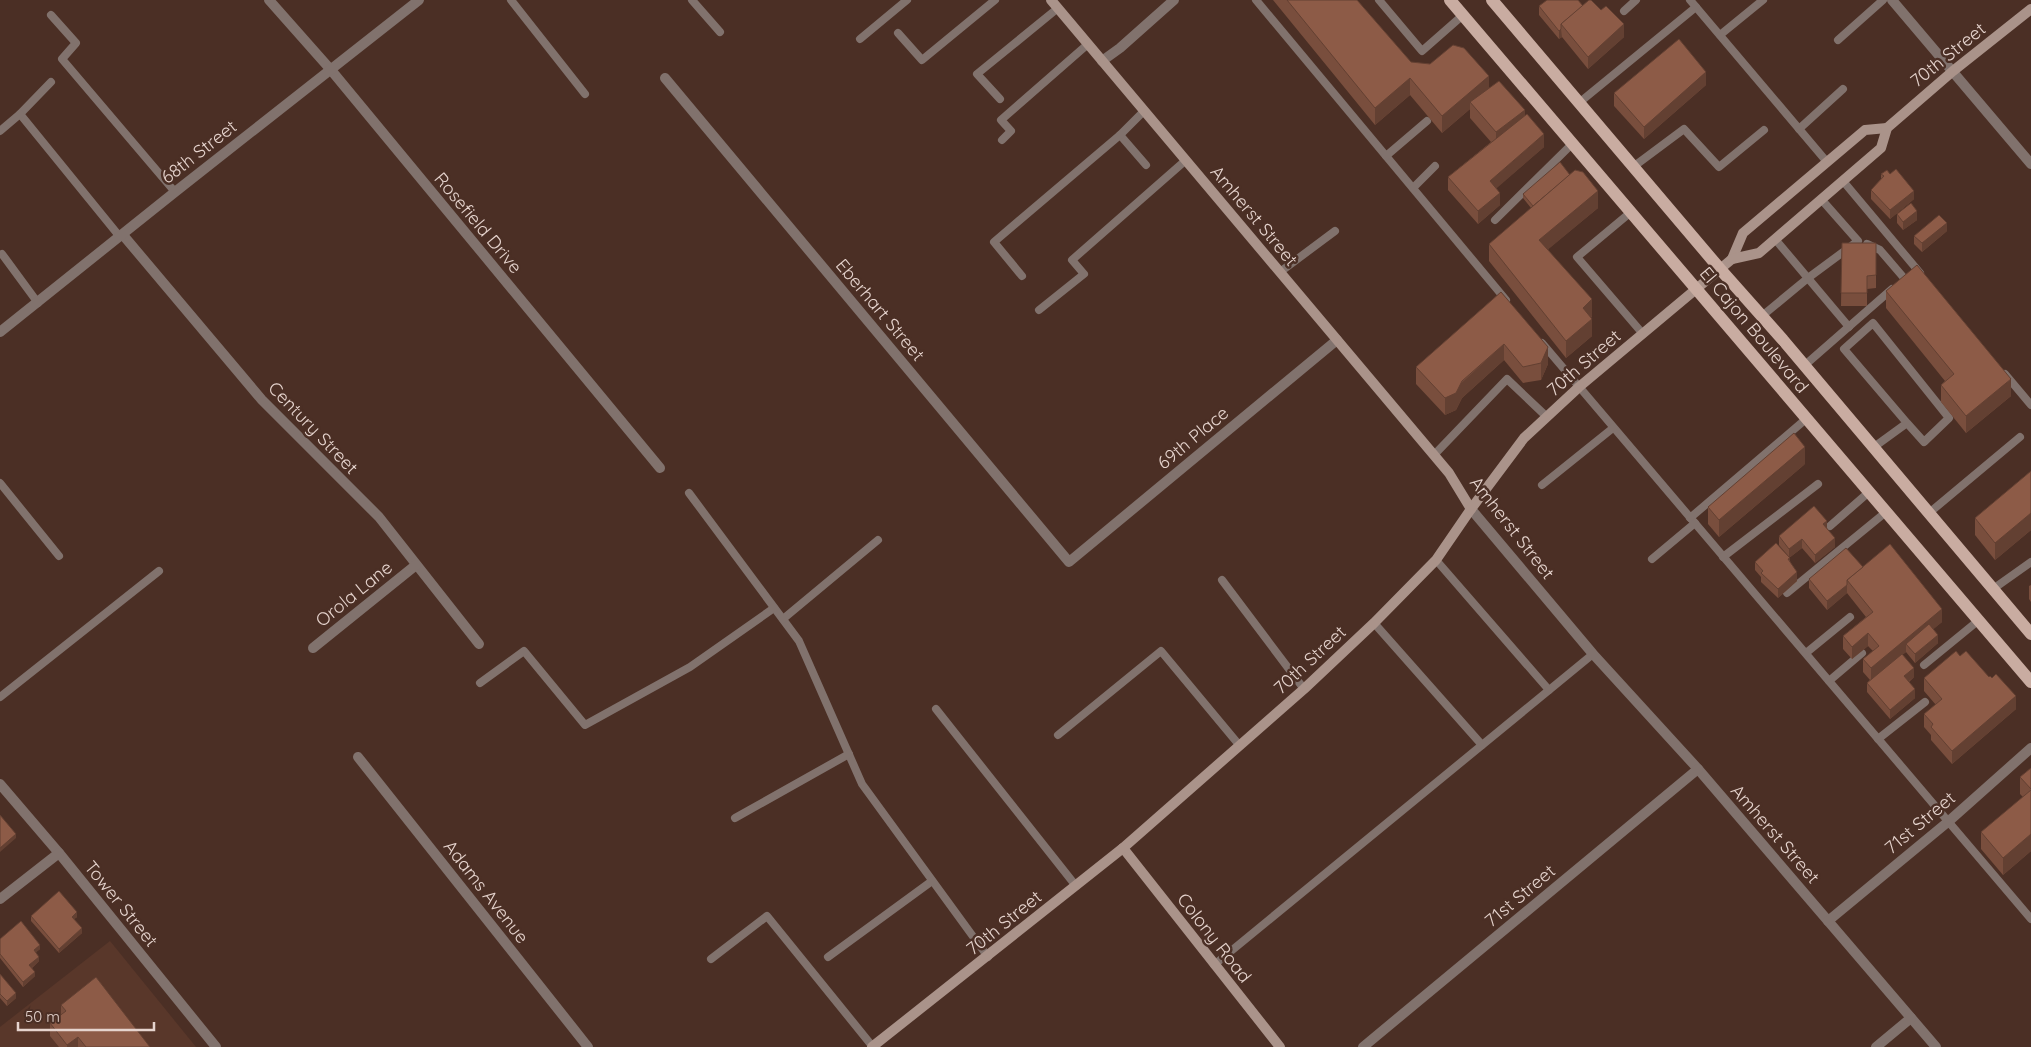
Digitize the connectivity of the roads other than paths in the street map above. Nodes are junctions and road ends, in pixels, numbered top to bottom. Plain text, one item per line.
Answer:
1 (269, 0) edge
2 (419, 0) edge
3 (511, 0) edge
4 (692, 0) edge
5 (907, 0) edge
6 (995, 0) edge
7 (1174, 0) edge
8 (1256, 0) edge
9 (1379, 0) edge
10 (1450, 0) edge
11 (1492, 0) edge
12 (1636, 0) edge
13 (1690, 0) edge
14 (1763, 0) edge
15 (1883, 0) edge
16 (1892, 0) edge
17 (1054, 4) edge
18 (1696, 7) junction
19 (2031, 9) edge
20 (1624, 11) dead end
21 (51, 15) dead end
22 (1463, 15) junction
23 (720, 32) dead end
24 (898, 33) dead end
25 (1720, 35) junction
26 (860, 39) dead end
27 (1838, 40) dead end
28 (1088, 44) junction
29 (1102, 61) junction
30 (331, 70) junction
31 (1952, 71) junction
32 (665, 78) dead end
33 (51, 82) dead end
34 (1843, 89) dead end
35 (585, 94) dead end
36 (1000, 99) dead end
37 (1580, 102) junction
38 (1144, 111) junction
39 (20, 114) junction
40 (1427, 121) dead end
41 (1887, 128) junction
42 (1799, 129) junction
43 (1764, 130) dead end
44 (0, 131) edge
45 (1120, 134) junction
46 (1002, 140) dead end
47 (1573, 143) junction
48 (1386, 156) junction
49 (1186, 160) junction
50 (1827, 162) junction
51 (2031, 164) edge
52 (1146, 166) dead end
53 (1435, 166) dead end
54 (1633, 167) junction
55 (1843, 181) junction
56 (1413, 188) junction
57 (175, 192) junction
58 (1821, 199) junction
59 (1631, 212) junction
60 (1495, 220) dead end
61 (1335, 231) dead end
62 (122, 236) junction
63 (1776, 239) junction
64 (1858, 240) junction
65 (2, 254) dead end
66 (1732, 259) junction
67 (1916, 268) junction
68 (1720, 269) junction
69 (1280, 272) junction
70 (1022, 276) dead end
71 (1923, 276) edge
72 (1808, 278) junction
73 (1904, 278) junction
74 (1696, 289) junction
75 (38, 303) junction
76 (1508, 303) edge
77 (1039, 310) dead end
78 (1762, 316) junction
79 (1849, 327) junction
80 (0, 332) edge
81 (1534, 334) edge
82 (1643, 334) junction
83 (1337, 340) junction
84 (1805, 365) junction
85 (1999, 367) edge
86 (1579, 387) junction
87 (2031, 404) edge
88 (1547, 416) junction
89 (1806, 419) junction
90 (1907, 423) junction
91 (1613, 428) junction
92 (2020, 437) dead end
93 (1874, 447) junction
94 (1434, 456) junction
95 (660, 468) dead end
96 (0, 483) edge
97 (1818, 484) dead end
98 (1542, 485) dead end
99 (1869, 492) junction
100 (689, 493) dead end
101 (1471, 509) junction
102 (1886, 512) junction
103 (1929, 513) junction
104 (1692, 521) junction
105 (1830, 526) dead end
106 (878, 540) dead end
107 (59, 556) dead end
108 (1723, 557) junction
109 (1652, 559) dead end
110 (1436, 560) junction
111 (1069, 562) joint
112 (2031, 562) edge
113 (416, 565) junction
114 (159, 571) dead end
115 (1222, 580) dead end
116 (1994, 589) junction
117 (1787, 593) dead end
118 (774, 608) junction
119 (1850, 616) dead end
120 (783, 619) junction
121 (1978, 620) junction
122 (1374, 623) junction
123 (2031, 634) edge
124 (479, 644) dead end
125 (313, 648) dead end
126 (1806, 653) junction
127 (1593, 654) junction
128 (1862, 654) edge
129 (1924, 665) dead end
130 (1829, 681) junction
131 (480, 682) dead end
132 (2031, 682) edge
133 (1304, 689) junction
134 (1550, 690) junction
135 (0, 697) edge
136 (1925, 702) dead end
137 (936, 709) dead end
138 (1058, 736) dead end
139 (1878, 739) junction
140 (1482, 745) junction
141 (1240, 746) junction
142 (2031, 748) edge
143 (849, 754) junction
144 (358, 757) dead end
145 (1698, 769) junction
146 (0, 784) edge
147 (735, 818) dead end
148 (1948, 821) junction
149 (1123, 848) junction
150 (59, 853) junction
151 (932, 881) junction
152 (1076, 886) junction
153 (0, 898) edge
154 (2031, 919) edge
155 (1828, 921) junction
156 (828, 957) dead end
157 (988, 957) junction
158 (711, 959) dead end
159 (1214, 965) junction
160 (1911, 1018) junction
161 (216, 1047) edge
162 (588, 1047) edge
163 (872, 1047) edge
164 (1280, 1047) edge
165 (1363, 1047) edge
166 (1876, 1047) edge
167 (1936, 1047) edge

1 - 30 street, Rosefield Drive
2 - 30 street, 68th Street
3 - 35 lane
4 - 23 lane
5 - 26 lane
6 - 24 lane
7 - 29 street
8 - 48 lane
9 - 22 lane
10 - 22 main road, El Cajon Boulevard
11 - 37 main road, El Cajon Boulevard
12 - 20 lane
13 - 18 lane
14 - 25 lane
15 - 27 lane
16 - 31 street
17 - 28 main road, Amherst Street
17 - 36 lane
18 - 25 lane
18 - 37 lane
19 - 31 main road, 70th Street
21 - 57 lane
22 - 47 main road, El Cajon Boulevard
25 - 42 lane
28 - 29 main road, Amherst Street
28 - 46 lane
29 - 38 main road, Amherst Street
30 - 57 street, 68th Street
30 - 95 street, Rosefield Drive
31 - 41 main road, 70th Street
31 - 51 street
32 - 111 street, Eberhart Street
33 - 39 lane
34 - 42 lane
37 - 54 main road, El Cajon Boulevard
38 - 45 lane
38 - 49 main road, Amherst Street
39 - 44 lane
39 - 62 lane
40 - 48 lane
41 - 50 main road, 70th Street
41 - 55 main road, 70th Street
42 - 50 lane
43 - 54 lane
45 - 52 lane
45 - 70 lane
47 - 59 main road, El Cajon Boulevard
47 - 60 lane
48 - 56 lane
49 - 69 main road, Amherst Street
49 - 77 lane
50 - 66 main road, 70th Street
53 - 56 lane
54 - 68 main road, El Cajon Boulevard
55 - 58 main road, 70th Street
55 - 67 lane
56 - 76 lane
57 - 62 street, 68th Street
58 - 63 main road, 70th Street
58 - 64 lane
59 - 74 main road, El Cajon Boulevard
59 - 82 lane
61 - 69 lane
62 - 75 street, 68th Street
62 - 113 street, Century Street
63 - 66 main road, 70th Street
63 - 72 lane
64 - 72 lane
64 - 73 lane
65 - 75 lane
66 - 68 main road, 70th Street
67 - 71 lane
67 - 73 lane
68 - 74 main road, 70th Street
68 - 78 main road, El Cajon Boulevard
69 - 83 main road, Amherst Street
72 - 78 lane
72 - 79 lane
73 - 79 lane
74 - 82 main road, 70th Street
74 - 89 main road, El Cajon Boulevard
75 - 80 street, 68th Street
78 - 84 main road, El Cajon Boulevard
79 - 84 lane
81 - 86 lane
82 - 86 main road, 70th Street
83 - 94 main road, Amherst Street
83 - 111 street, 69th Place
84 - 93 main road, El Cajon Boulevard
85 - 87 lane
86 - 88 main road, 70th Street
86 - 91 lane
88 - 94 lane
88 - 101 main road, 70th Street
89 - 99 main road, El Cajon Boulevard
89 - 104 lane
90 - 90 lane
90 - 93 lane
91 - 98 lane
91 - 104 lane
92 - 103 lane
93 - 103 main road, El Cajon Boulevard
94 - 101 main road, Amherst Street
96 - 107 lane
97 - 108 lane
99 - 102 main road, El Cajon Boulevard
99 - 105 lane
100 - 118 lane
101 - 110 main road, 70th Street
101 - 127 street, Amherst Street
102 - 117 lane
102 - 121 main road, El Cajon Boulevard
103 - 116 main road, El Cajon Boulevard
104 - 108 lane
104 - 109 lane
106 - 120 lane
108 - 126 lane
110 - 122 main road, 70th Street
110 - 134 lane
112 - 116 lane
113 - 124 street, Century Street
113 - 125 street, Orola Lane
114 - 135 lane
115 - 133 lane
116 - 123 main road, El Cajon Boulevard
118 - 120 lane
118 - 131 lane
119 - 126 lane
120 - 143 lane
121 - 129 lane
121 - 132 main road, El Cajon Boulevard
122 - 133 main road, 70th Street
122 - 140 lane
126 - 130 lane
127 - 134 lane
127 - 145 street, Amherst Street
128 - 130 lane
130 - 139 lane
133 - 141 main road, 70th Street
134 - 140 lane
136 - 139 lane
137 - 152 lane
138 - 141 lane
139 - 148 lane
140 - 159 lane
141 - 149 main road, 70th Street
142 - 148 street, 71st Street
143 - 147 lane
143 - 151 lane
144 - 162 street, Adams Avenue
145 - 155 street, Amherst Street
145 - 165 street, 71st Street
146 - 150 street, Tower Street
148 - 154 lane
148 - 155 street, 71st Street
149 - 152 main road, 70th Street
149 - 159 main road, Colony Road
150 - 153 street
150 - 161 street, Tower Street
151 - 156 lane
151 - 157 lane
152 - 157 main road, 70th Street
155 - 160 street, Amherst Street
157 - 163 main road, 70th Street
158 - 163 lane
159 - 164 main road, Colony Road
160 - 166 street
160 - 167 street, Amherst Street

